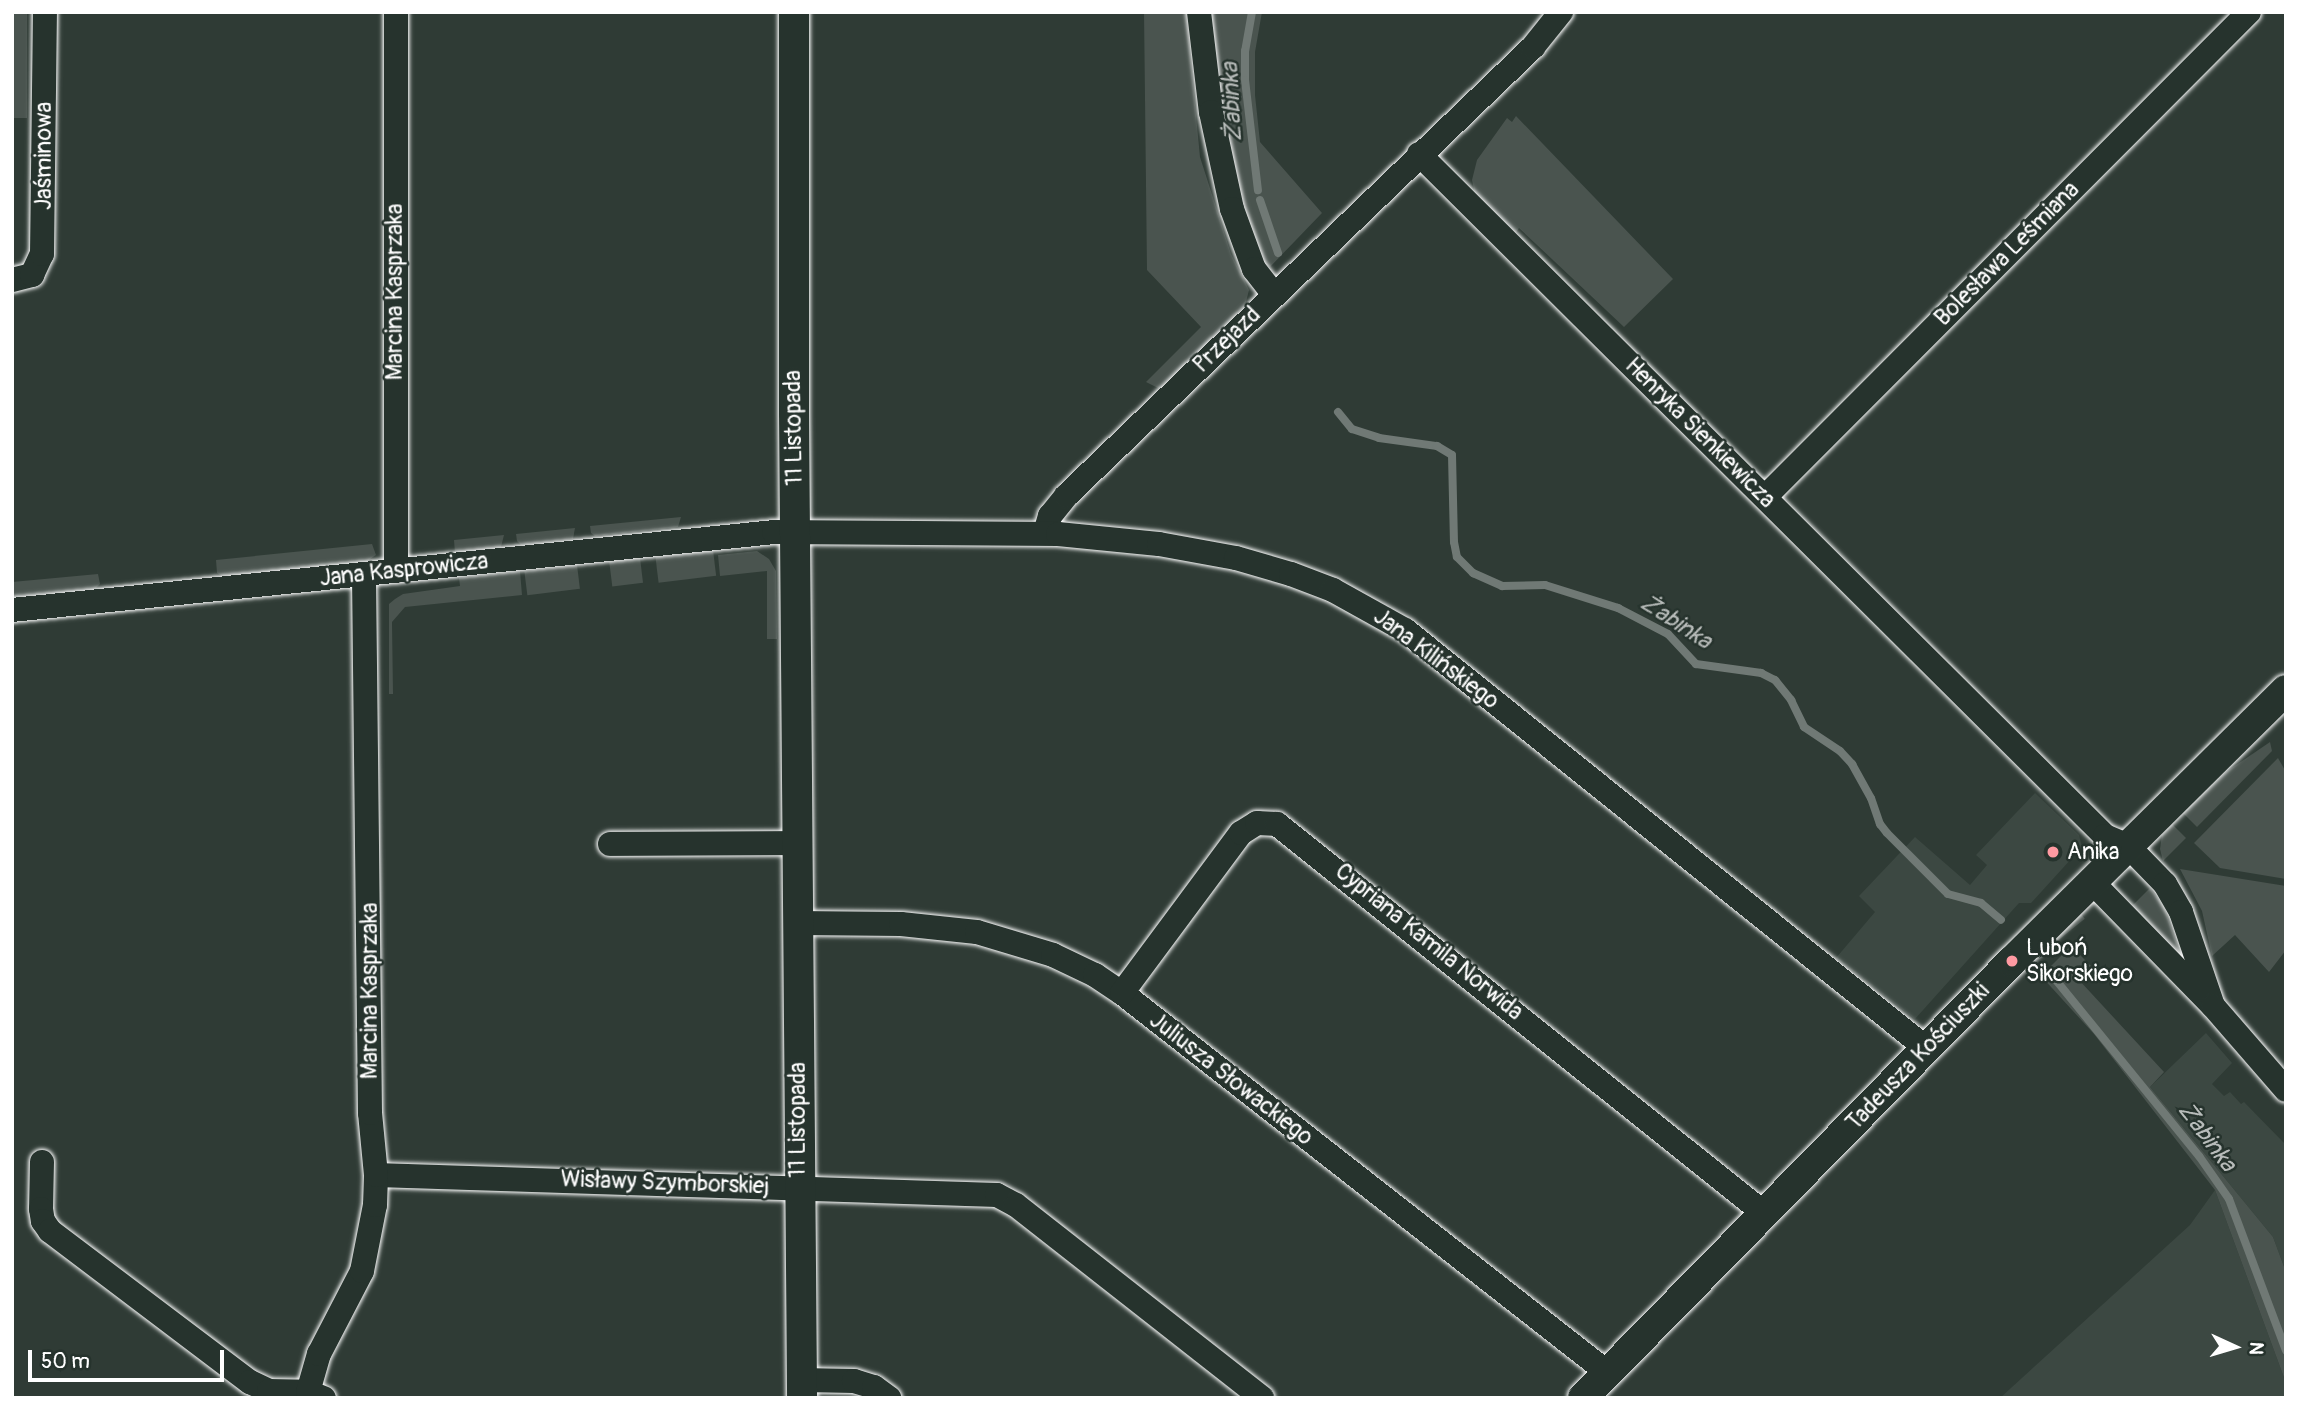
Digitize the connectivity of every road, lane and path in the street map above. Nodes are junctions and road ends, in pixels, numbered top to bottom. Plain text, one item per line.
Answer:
1 (45, 12) edge
2 (396, 12) edge
3 (794, 12) edge
4 (1199, 12) edge
5 (1562, 12) edge
6 (2249, 12) edge
7 (1419, 154) junction
8 (12, 280) edge
9 (1274, 295) junction
10 (1765, 497) junction
11 (796, 531) junction
12 (1045, 533) junction
13 (396, 571) junction
14 (364, 575) junction
15 (12, 610) edge
16 (2286, 690) edge
17 (797, 843) junction
18 (610, 844) dead end
19 (2127, 846) junction
20 (2092, 882) junction
21 (797, 923) junction
22 (1122, 993) junction
23 (2213, 1006) junction
24 (1926, 1048) junction
25 (2286, 1090) edge
26 (42, 1162) dead end
27 (376, 1175) junction
28 (799, 1186) junction
29 (1765, 1213) junction
30 (1608, 1373) junction
31 (802, 1389) edge
32 (316, 1395) edge
33 (890, 1398) edge
34 (1262, 1398) edge
35 (1583, 1398) edge

1 - 8 street, Jaśminowa
2 - 13 street, Marcina Kasprzaka
3 - 11 street, 11 Listopada
4 - 9 street
5 - 7 street
6 - 10 street, Bolesława Leśmiana
7 - 9 street, Przejazd
7 - 10 street, Henryka Sienkiewicza
9 - 12 street, Przejazd
10 - 19 street, Henryka Sienkiewicza
11 - 12 street, Jana Kilińskiego
11 - 13 street, Jana Kasprowicza
11 - 17 street, 11 Listopada
12 - 24 street, Jana Kilińskiego
13 - 14 street, Jana Kasprowicza
14 - 15 street, Jana Kasprowicza
14 - 27 street, Marcina Kasprzaka
16 - 19 street, Tadeusza Kościuszki
17 - 18 street
17 - 21 street, 11 Listopada
19 - 20 street, Tadeusza Kościuszki
19 - 23 street, Henryka Sienkiewicza
20 - 23 street
20 - 24 street, Tadeusza Kościuszki
21 - 22 street, Juliusza Słowackiego
21 - 28 street, 11 Listopada
22 - 29 street, Cypriana Kamila Norwida
22 - 30 street, Juliusza Słowackiego
23 - 25 street
24 - 29 street, Tadeusza Kościuszki
26 - 32 street
27 - 28 street, Wisławy Szymborskiej
27 - 32 street, Marcina Kasprzaka
28 - 31 street, 11 Listopada
28 - 34 street, Wisławy Szymborskiej
29 - 30 street, Tadeusza Kościuszki
30 - 35 street, Tadeusza Kościuszki
31 - 33 street

